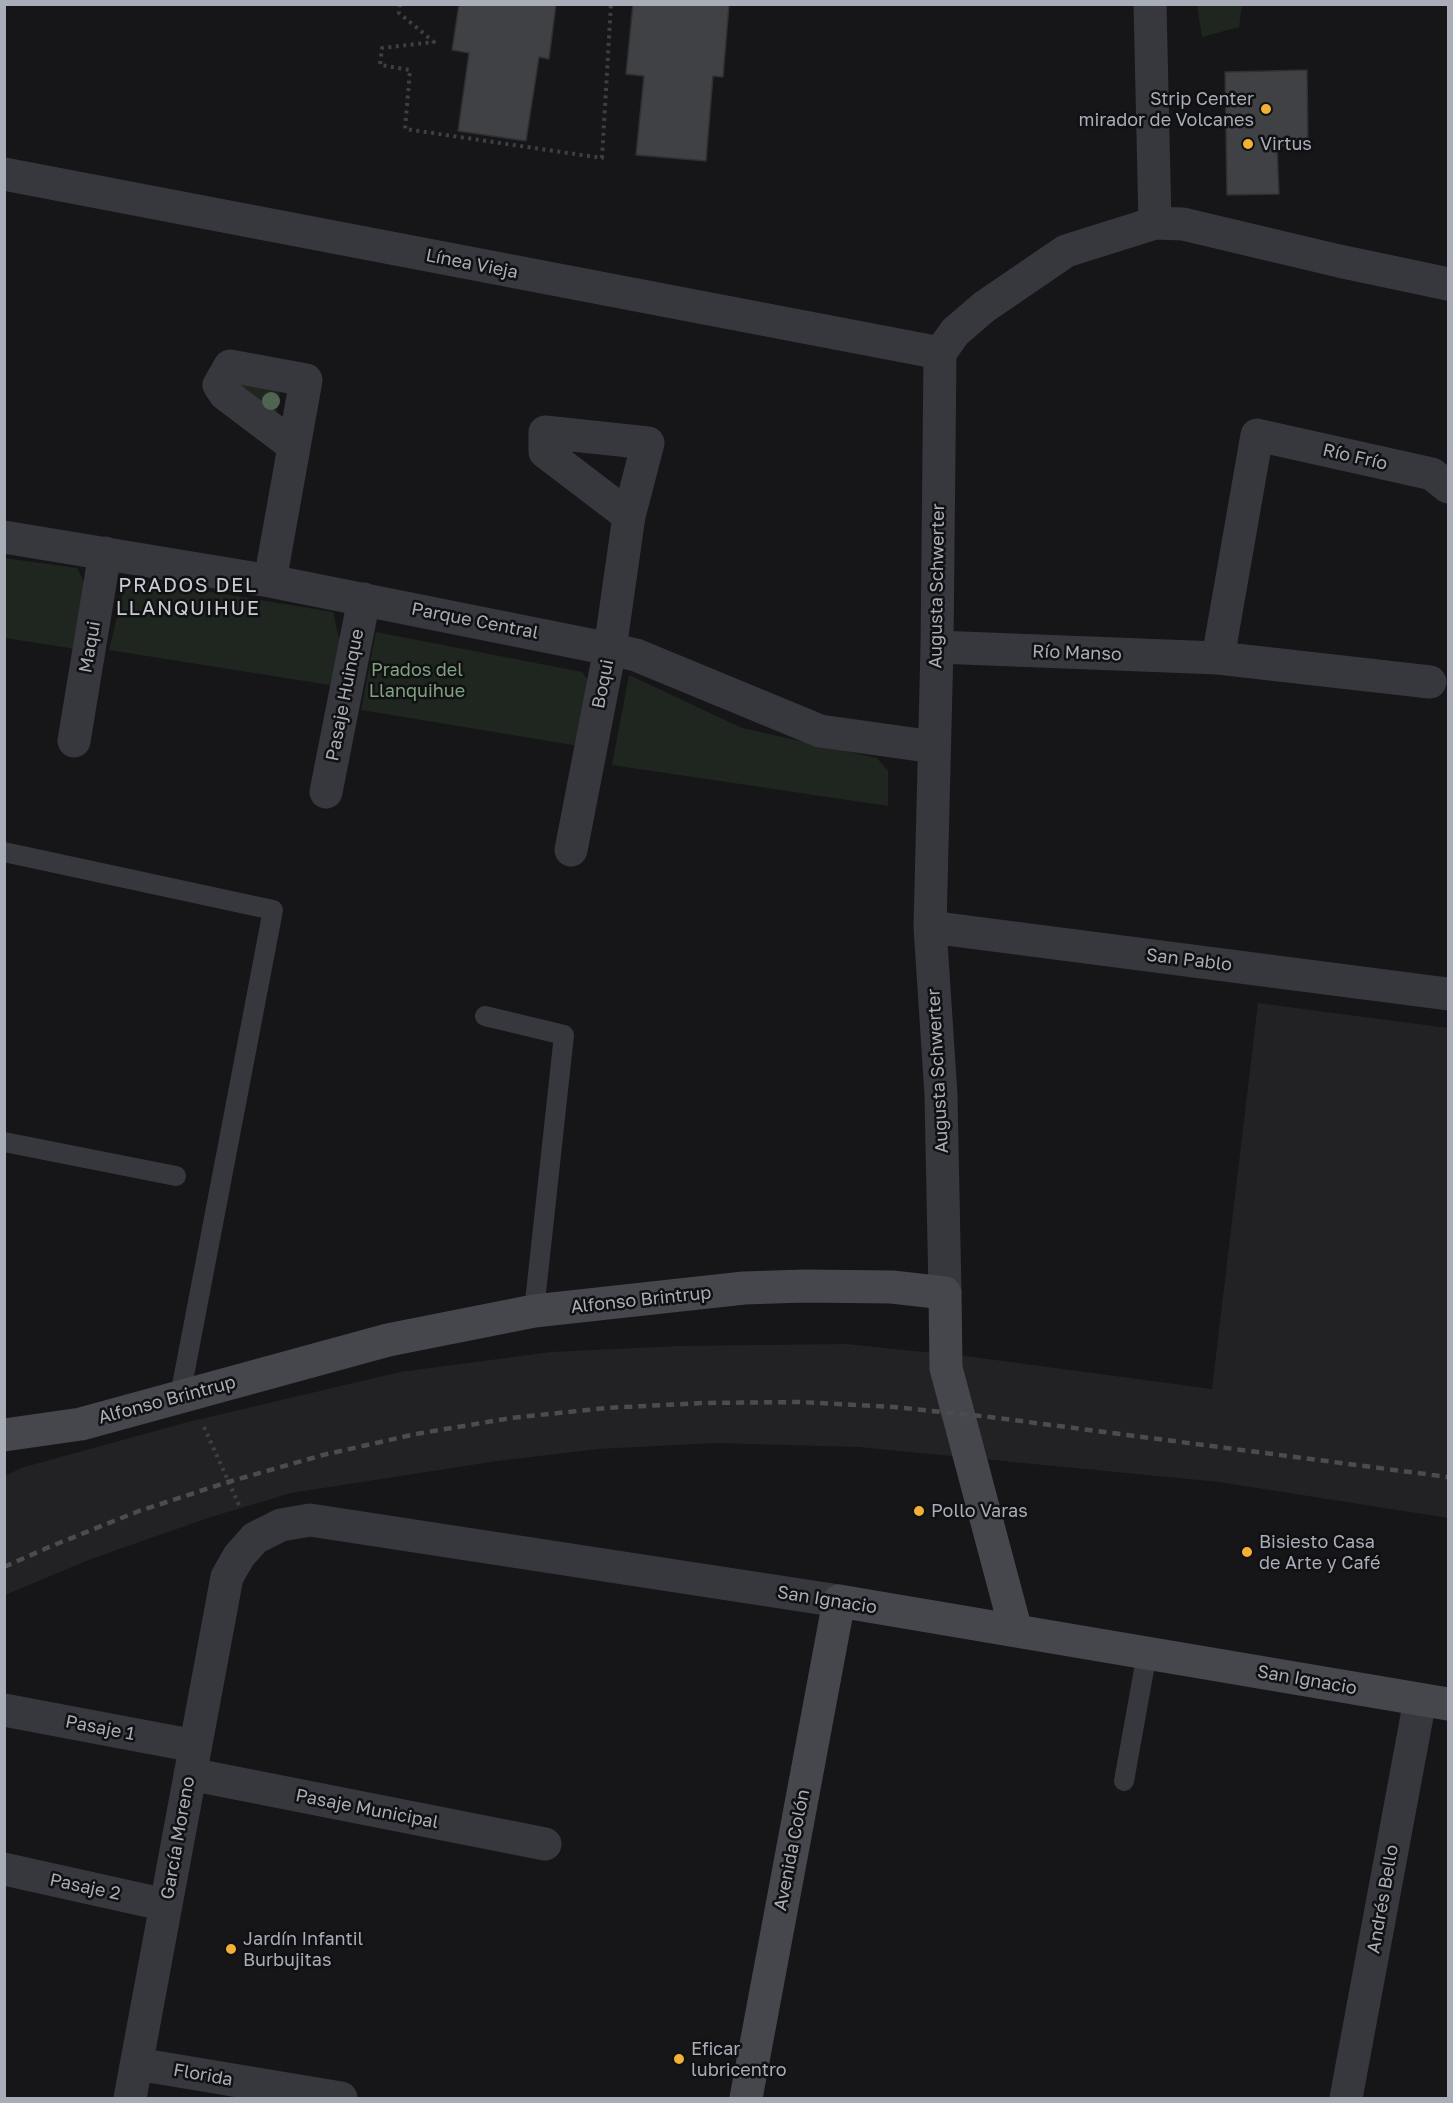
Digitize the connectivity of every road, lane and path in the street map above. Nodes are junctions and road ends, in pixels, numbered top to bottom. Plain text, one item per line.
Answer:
1 (400, 4) edge
2 (611, 4) edge
3 (1150, 4) edge
4 (4, 174) edge
5 (1155, 223) junction
6 (1449, 284) edge
7 (940, 353) junction
8 (294, 446) dead end
9 (1449, 487) edge
10 (629, 516) dead end
11 (4, 537) edge
12 (105, 553) junction
13 (270, 581) junction
14 (364, 599) junction
15 (937, 647) junction
16 (610, 649) junction
17 (1218, 658) junction
18 (1430, 682) dead end
19 (74, 741) dead end
20 (934, 747) junction
21 (326, 792) dead end
22 (571, 850) dead end
23 (4, 852) edge
24 (930, 927) junction
25 (1449, 994) edge
26 (485, 1016) dead end
27 (4, 1142) edge
28 (176, 1176) dead end
29 (945, 1293) junction
30 (534, 1311) junction
31 (184, 1395) junction
32 (4, 1435) edge
33 (255, 1538) junction
34 (226, 1577) joint
35 (839, 1601) junction
36 (1016, 1631) junction
37 (1147, 1653) junction
38 (1434, 1702) edge
39 (4, 1710) edge
40 (193, 1760) junction
41 (1124, 1781) dead end
42 (545, 1844) dead end
43 (4, 1869) edge
44 (166, 1905) junction
45 (136, 2064) junction
46 (326, 2097) edge
47 (130, 2098) edge
48 (746, 2098) edge
49 (1346, 2098) edge

1 - 2 path
3 - 5 street
4 - 7 street, Línea Vieja
5 - 6 street
5 - 7 street
7 - 15 street, Augusta Schwerter
8 - 13 street
9 - 17 street, Río Frío
10 - 16 street, Boqui
11 - 12 street, Parque Central
12 - 13 street, Parque Central
12 - 19 street, Maqui
13 - 14 street, Parque Central
14 - 16 street, Parque Central
14 - 21 street, Pasaje Huinque
15 - 17 street, Río Manso
15 - 20 street, Augusta Schwerter
16 - 20 street, Parque Central
16 - 22 street, Boqui
17 - 18 street, Río Manso
20 - 24 street, Augusta Schwerter
23 - 31 lane
24 - 25 street, San Pablo
24 - 29 street, Augusta Schwerter
26 - 30 lane
27 - 28 lane
29 - 30 street, Alfonso Brintrup
29 - 36 street
30 - 31 street, Alfonso Brintrup
31 - 32 street, Alfonso Brintrup
31 - 33 path
33 - 34 street, San Ignacio
33 - 35 street, San Ignacio
34 - 40 street, García Moreno
35 - 36 street, San Ignacio
35 - 48 street, Avenida Colón
36 - 37 street, San Ignacio
37 - 38 street, San Ignacio
37 - 41 lane
38 - 49 street, Andrés Bello
39 - 40 street, Pasaje 1
40 - 42 street, Pasaje Municipal
40 - 44 street, García Moreno
43 - 44 street, Pasaje 2
44 - 45 street, García Moreno
45 - 46 street, Florida
45 - 47 street, García Moreno

